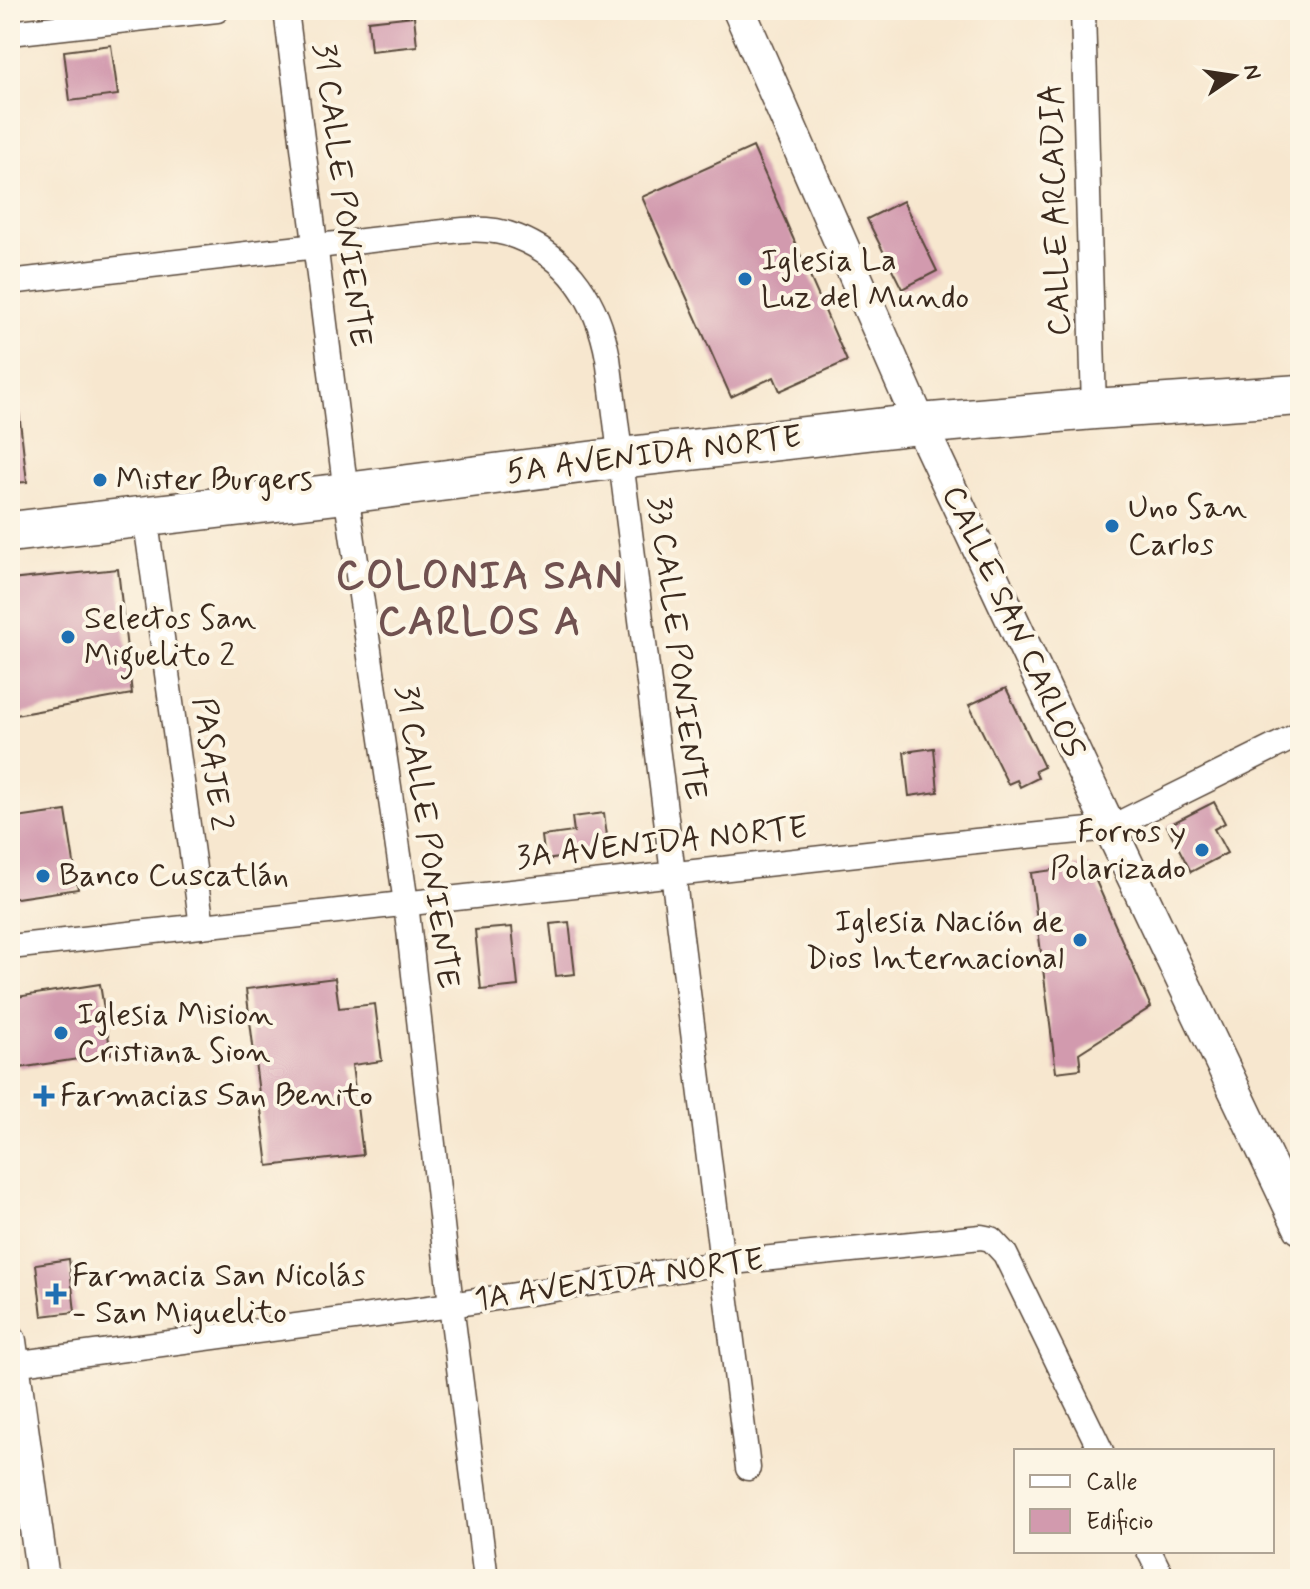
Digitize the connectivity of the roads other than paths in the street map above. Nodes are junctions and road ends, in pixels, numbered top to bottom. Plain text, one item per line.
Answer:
1 (217, 10) edge
2 (286, 10) edge
3 (739, 10) edge
4 (1083, 10) edge
5 (45, 19) edge
6 (10, 33) edge
7 (316, 246) junction
8 (10, 282) edge
9 (1300, 395) edge
10 (1094, 409) junction
11 (920, 424) junction
12 (620, 458) junction
13 (346, 493) junction
14 (145, 515) junction
15 (10, 532) edge
16 (1300, 734) edge
17 (1110, 828) junction
18 (673, 874) junction
19 (406, 903) junction
20 (202, 926) junction
21 (10, 947) edge
22 (1291, 1187) edge
23 (1300, 1228) edge
24 (722, 1263) junction
25 (451, 1305) junction
26 (11, 1356) edge
27 (1100, 1449) edge
28 (748, 1468) dead end
29 (1150, 1553) edge
30 (43, 1579) edge
31 (486, 1579) edge
32 (1163, 1579) edge

1 - 5 street
2 - 7 street, 31 CALLE PONIENTE
3 - 11 street, CALLE SAN CARLOS
4 - 10 street, CALLE ARCADIA
5 - 6 street
7 - 8 street, 33 CALLE PONIENTE
7 - 12 street, 33 CALLE PONIENTE
7 - 13 street, 31 CALLE PONIENTE
9 - 10 main road, 5A AVENIDA NORTE
10 - 11 main road, 5A AVENIDA NORTE
11 - 12 main road, 5A AVENIDA NORTE
11 - 17 street, CALLE SAN CARLOS
12 - 13 main road, 5A AVENIDA NORTE
12 - 18 street, 33 CALLE PONIENTE
13 - 14 main road, 5A AVENIDA NORTE
13 - 19 street, 31 CALLE PONIENTE
14 - 15 main road, 5A AVENIDA NORTE
14 - 20 street, PASAJE 2
16 - 17 street, 3A AVENIDA NORTE
17 - 18 street, 3A AVENIDA NORTE
17 - 22 street, CALLE SAN CARLOS
18 - 19 street, 3A AVENIDA NORTE
18 - 24 street, 33 CALLE PONIENTE
19 - 20 street, 3A AVENIDA NORTE
19 - 25 street, 31 CALLE PONIENTE
20 - 21 street, 3A AVENIDA NORTE
22 - 23 street, CALLE SAN CARLOS
24 - 25 street, 1A AVENIDA NORTE
24 - 27 street, 1A AVENIDA NORTE
24 - 28 street, 33 CALLE PONIENTE
25 - 26 street, 1A AVENIDA NORTE
25 - 31 street, 31 CALLE PONIENTE
26 - 30 street
29 - 32 street

